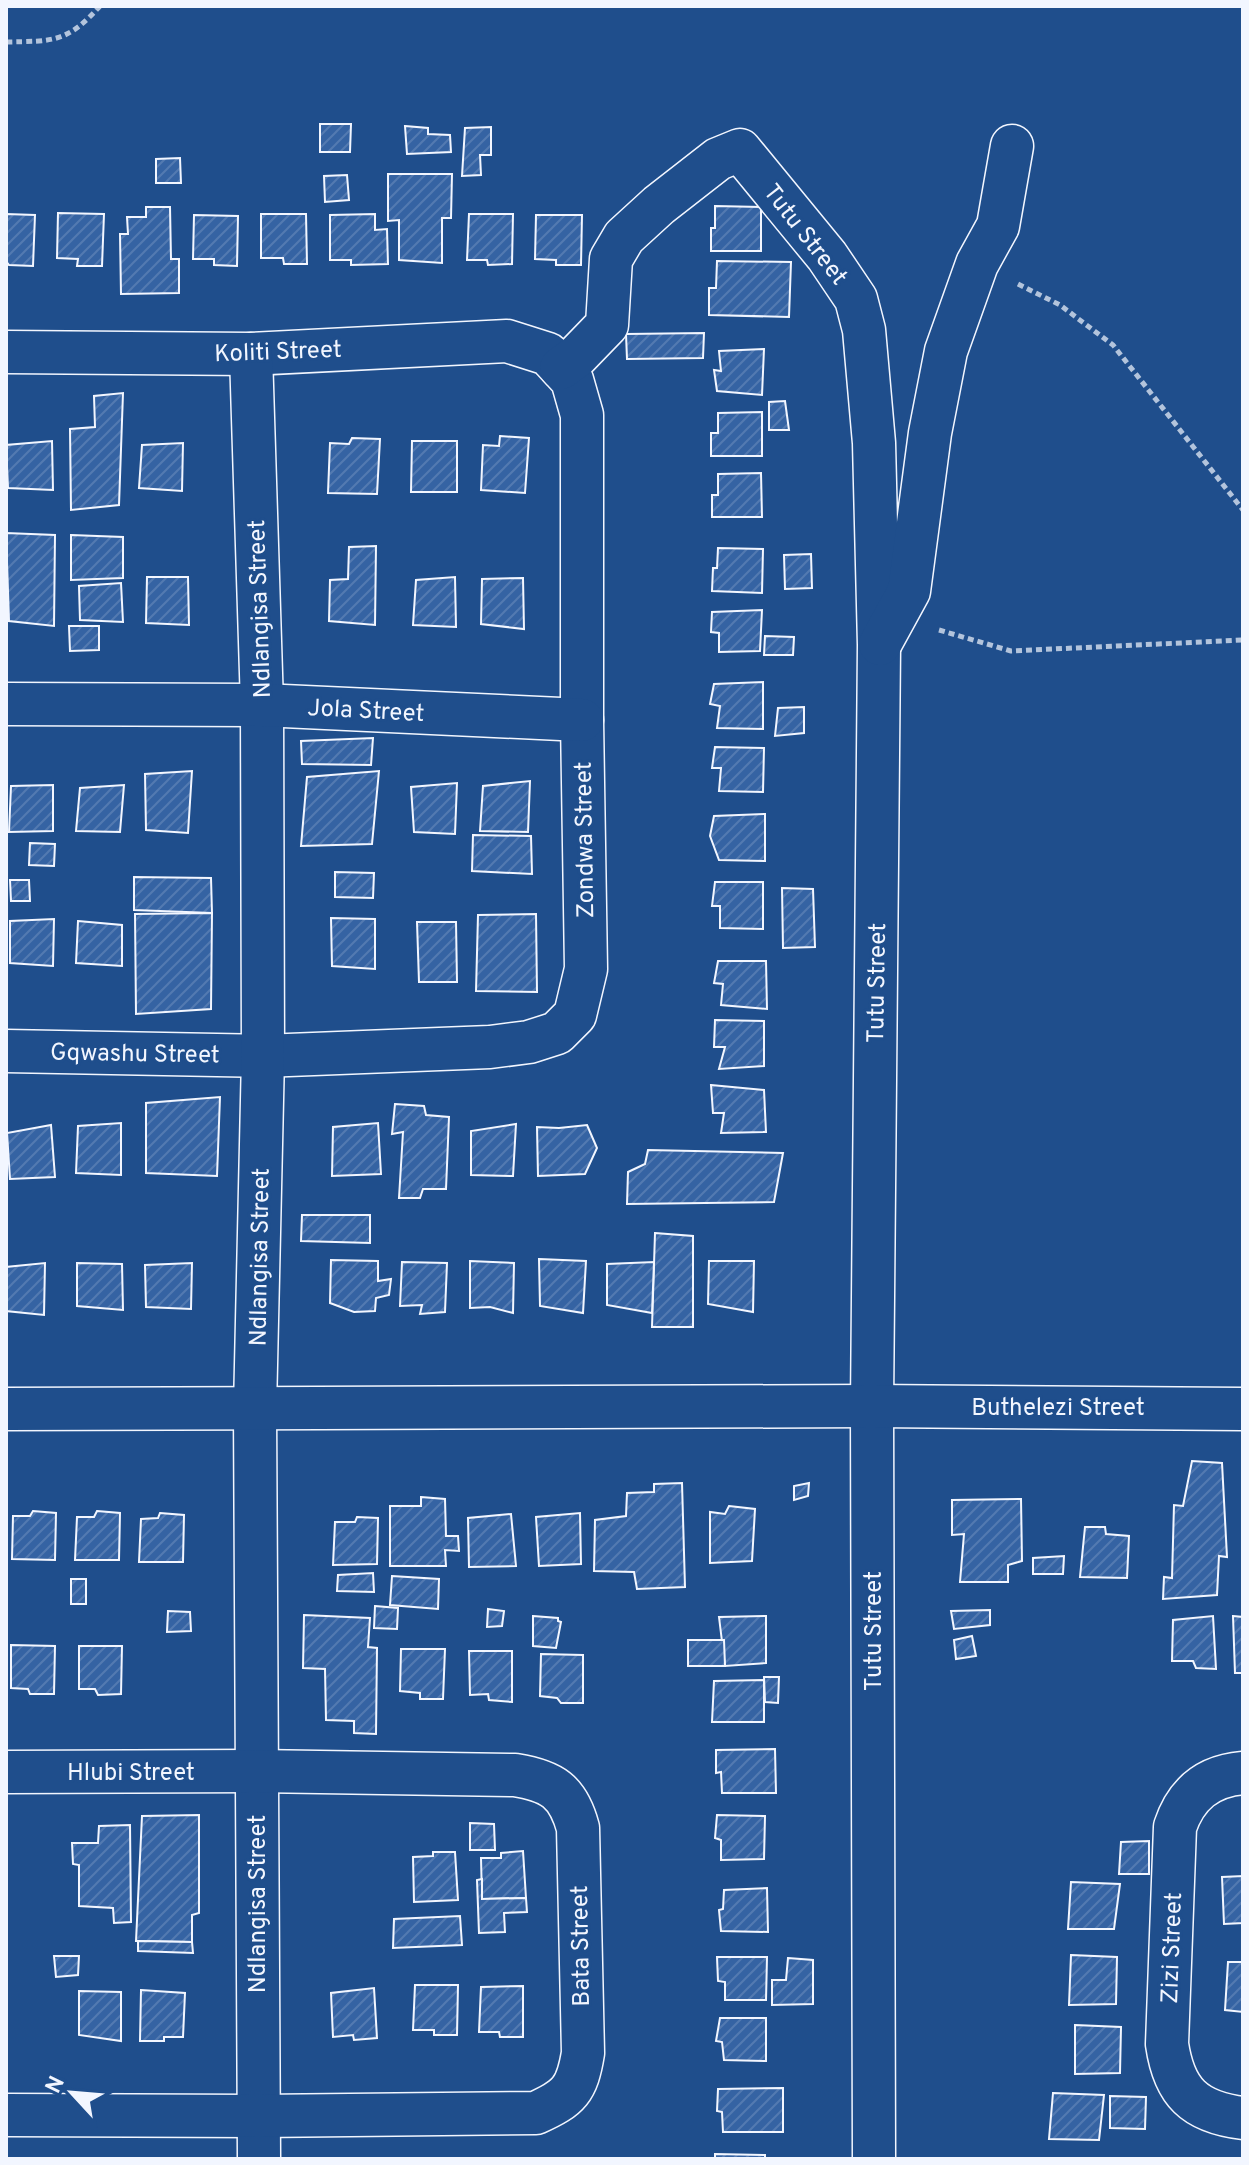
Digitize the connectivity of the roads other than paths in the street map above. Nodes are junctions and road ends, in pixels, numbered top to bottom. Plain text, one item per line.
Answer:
1 (1012, 146) dead end
2 (6, 352) edge
3 (251, 354) junction
4 (554, 361) junction
5 (888, 630) junction
6 (6, 704) edge
7 (262, 705) junction
8 (582, 720) junction
9 (6, 1051) edge
10 (263, 1056) junction
11 (872, 1406) junction
12 (6, 1409) edge
13 (255, 1409) junction
14 (1243, 1409) edge
15 (256, 1771) junction
16 (6, 1772) edge
17 (1243, 1773) edge
18 (6, 2115) edge
19 (259, 2116) junction
20 (1243, 2118) edge
21 (259, 2159) edge
22 (874, 2159) edge

1 - 5 street
2 - 3 street, Koliti Street
3 - 4 street, Koliti Street
3 - 7 street, Ndlangisa Street
4 - 5 street, Tutu Street
4 - 8 street, Zondwa Street
5 - 11 street, Tutu Street
6 - 7 street, Jola Street
7 - 8 street, Jola Street
7 - 10 street, Ndlangisa Street
8 - 10 street, Zondwa Street
9 - 10 street, Gqwashu Street
10 - 13 street, Ndlangisa Street
11 - 13 street, Buthelezi Street
11 - 14 street, Buthelezi Street
11 - 22 street, Tutu Street
12 - 13 street, Buthelezi Street
13 - 15 street, Ndlangisa Street
15 - 16 street, Hlubi Street
15 - 19 street, Ndlangisa Street
15 - 19 street, Bata Street
17 - 20 street, Zizi Street
18 - 19 street, Bata Street
19 - 21 street, Ndlangisa Street

